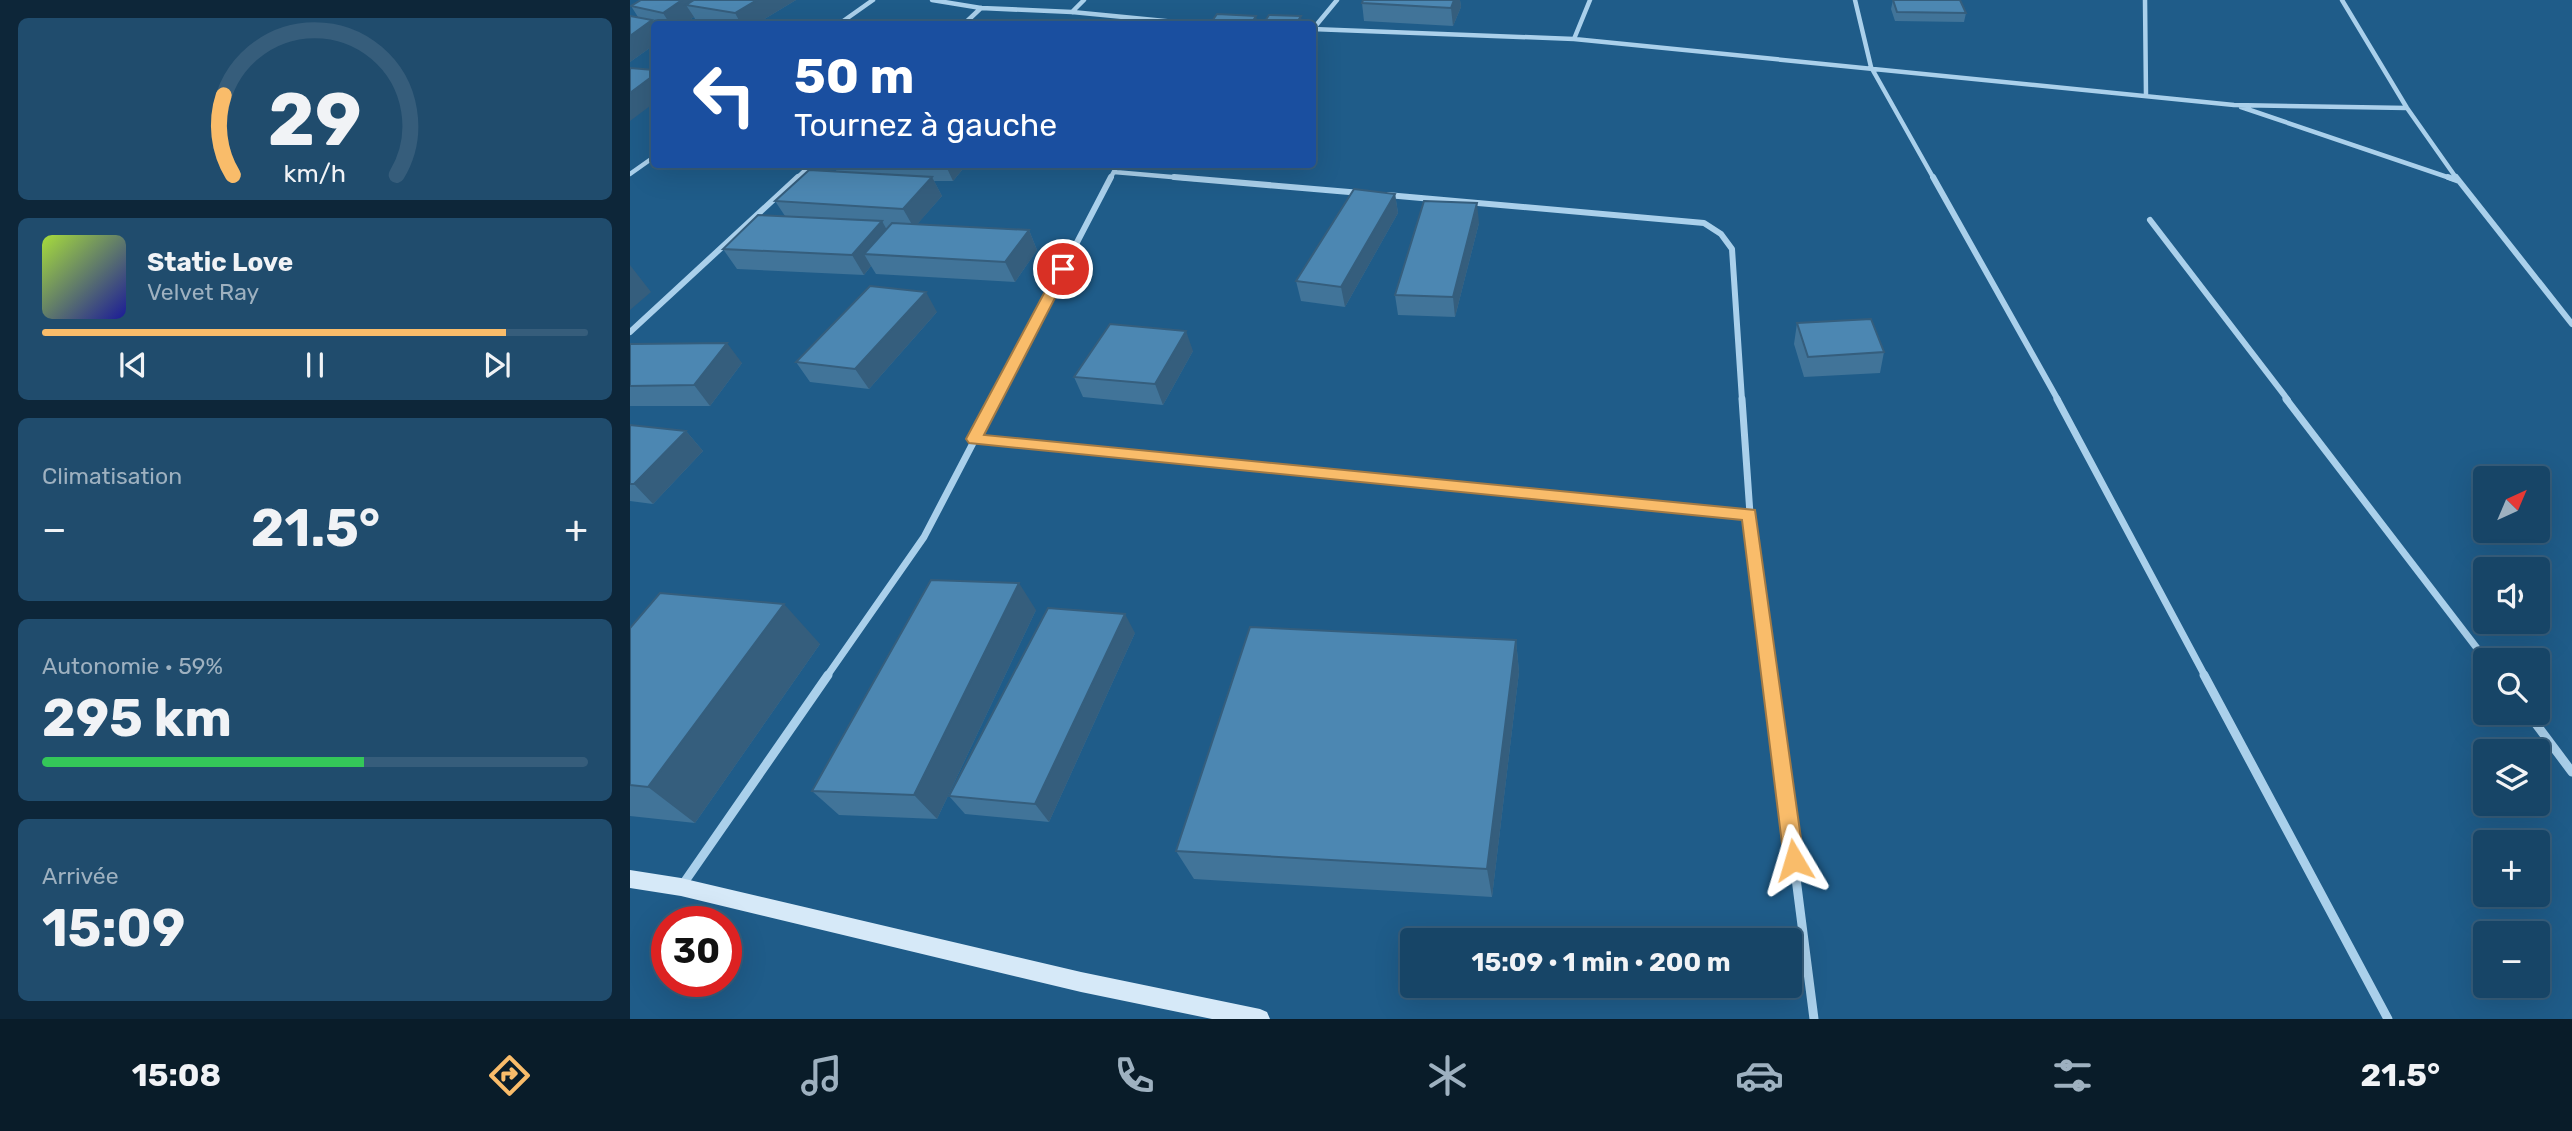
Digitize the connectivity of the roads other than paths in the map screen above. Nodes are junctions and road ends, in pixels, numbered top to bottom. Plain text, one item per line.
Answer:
1 (873, 0) edge
2 (932, 0) edge
3 (1084, 0) edge
4 (1337, 0) edge
5 (1590, 0) edge
6 (1855, 0) edge
7 (2145, 0) edge
8 (2342, 0) edge
9 (981, 8) junction
10 (1072, 12) junction
11 (843, 21) edge
12 (967, 21) edge
13 (1165, 21) edge
14 (1316, 25) edge
15 (1316, 29) edge
16 (1574, 39) junction
17 (1871, 67) junction
18 (2146, 95) junction
19 (2234, 105) junction
20 (2407, 108) junction
21 (651, 159) edge
22 (808, 168) edge
23 (1116, 168) edge
24 (630, 174) edge
25 (2459, 181) junction
26 (2150, 220) dead end
27 (2572, 324) edge
28 (630, 332) edge
29 (974, 439) junction
30 (1750, 514) junction
31 (2477, 648) edge
32 (2537, 725) edge
33 (2572, 772) edge
34 (630, 879) edge
35 (681, 887) junction
36 (1260, 1019) edge
37 (1814, 1019) edge
38 (2388, 1019) edge

1 - 11 street
2 - 9 street
3 - 10 street
4 - 14 street
5 - 16 street
6 - 17 street
7 - 18 street
8 - 20 street
9 - 10 street
9 - 12 street
10 - 13 street
15 - 16 street
16 - 17 street
17 - 18 street
17 - 38 street
18 - 19 street
19 - 20 street
19 - 25 street
20 - 25 street
21 - 24 street
22 - 28 street
23 - 29 street
23 - 30 street
25 - 27 street
26 - 31 street
29 - 30 street
29 - 35 street
30 - 37 street
32 - 33 street
34 - 35 main road
35 - 36 main road

